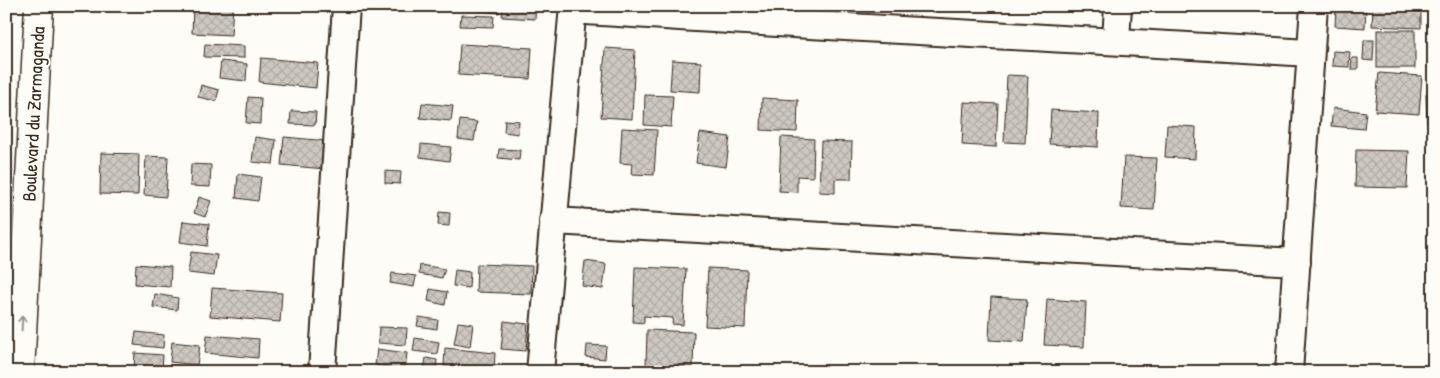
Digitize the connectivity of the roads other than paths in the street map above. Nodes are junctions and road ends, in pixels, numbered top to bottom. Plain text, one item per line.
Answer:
1 (39, 6) edge
2 (346, 6) edge
3 (1118, 6) edge
4 (1314, 6) edge
5 (573, 8) edge
6 (784, 16) edge
7 (1116, 41) junction
8 (1310, 53) junction
9 (553, 221) junction
10 (1297, 262) junction
11 (20, 372) edge
12 (322, 372) edge
13 (540, 372) edge
14 (1289, 372) edge

11 -> 1 main road, Boulevard du Zarmaganda
2 - 12 street
3 - 7 street
4 - 8 street
5 - 6 street
5 - 9 street
6 - 7 street
7 - 8 street
8 - 10 street
9 - 10 street
9 - 13 street
10 - 14 street

